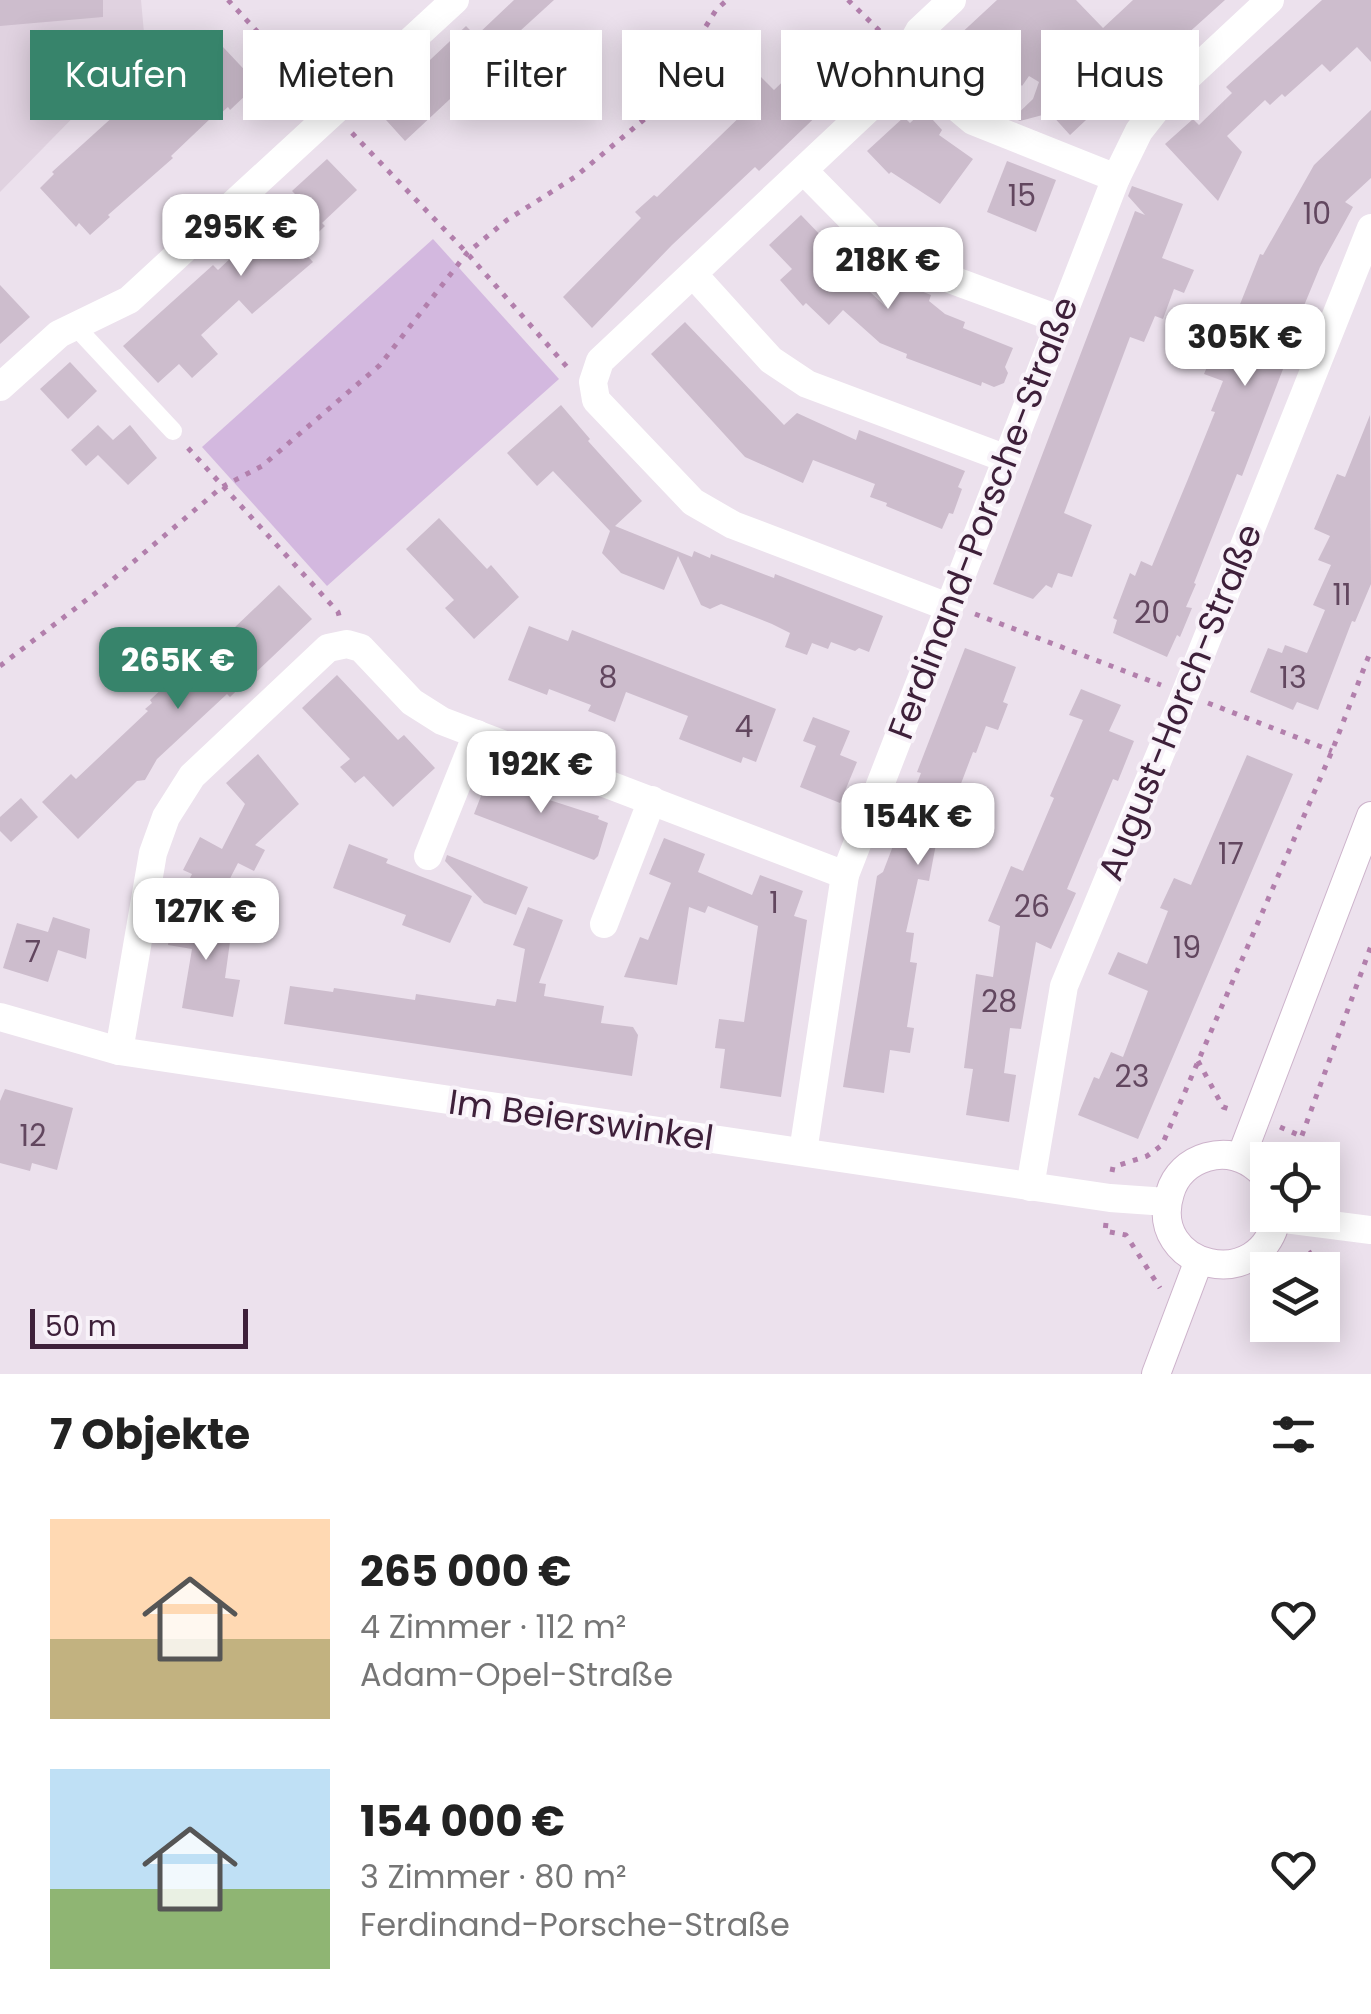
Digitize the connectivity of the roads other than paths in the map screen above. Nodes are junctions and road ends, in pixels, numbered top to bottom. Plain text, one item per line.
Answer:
1 (455, 0) edge
2 (952, 0) edge
3 (1270, 0) edge
4 (920, 30) edge
5 (857, 120) edge
6 (972, 120) edge
7 (804, 171) junction
8 (1116, 178) junction
9 (1371, 228) edge
10 (693, 274) junction
11 (1061, 320) junction
12 (75, 326) junction
13 (0, 387) edge
14 (173, 431) road end
15 (1007, 459) junction
16 (948, 607) junction
17 (477, 734) junction
18 (652, 800) junction
19 (1371, 816) edge
20 (428, 856) dead end
21 (845, 875) junction
22 (604, 924) dead end
23 (0, 1017) edge
24 (119, 1052) junction
25 (803, 1152) junction
26 (1241, 1157) junction
27 (1250, 1162) edge
28 (1030, 1187) junction
29 (1167, 1202) junction
30 (1340, 1226) edge
31 (1371, 1230) edge
32 (1273, 1232) edge
33 (1198, 1260) junction
34 (1156, 1374) edge

1 - 12 street
2 - 4 street
3 - 8 street, Ferdinand-Porsche-Straße
5 - 7 street
6 - 8 street
7 - 10 street
7 - 11 street
8 - 11 street, Ferdinand-Porsche-Straße
9 - 28 street, August-Horch-Straße
10 - 15 street
10 - 16 street
11 - 15 street, Ferdinand-Porsche-Straße
12 - 13 street
12 - 14 lane
15 - 16 street, Ferdinand-Porsche-Straße
16 - 21 street, Ferdinand-Porsche-Straße
17 - 18 street
17 - 20 street
17 - 24 street
18 - 21 street
18 - 22 street
19 - 26 street
21 - 25 street, Ferdinand-Porsche-Straße
23 - 24 street, Im Beierswinkel
24 - 25 street, Im Beierswinkel
25 - 28 street, Im Beierswinkel
26 - 27 street
26 - 29 street
28 - 29 street, Im Beierswinkel
29 - 33 street
30 - 31 street
32 - 33 street
33 - 34 street

